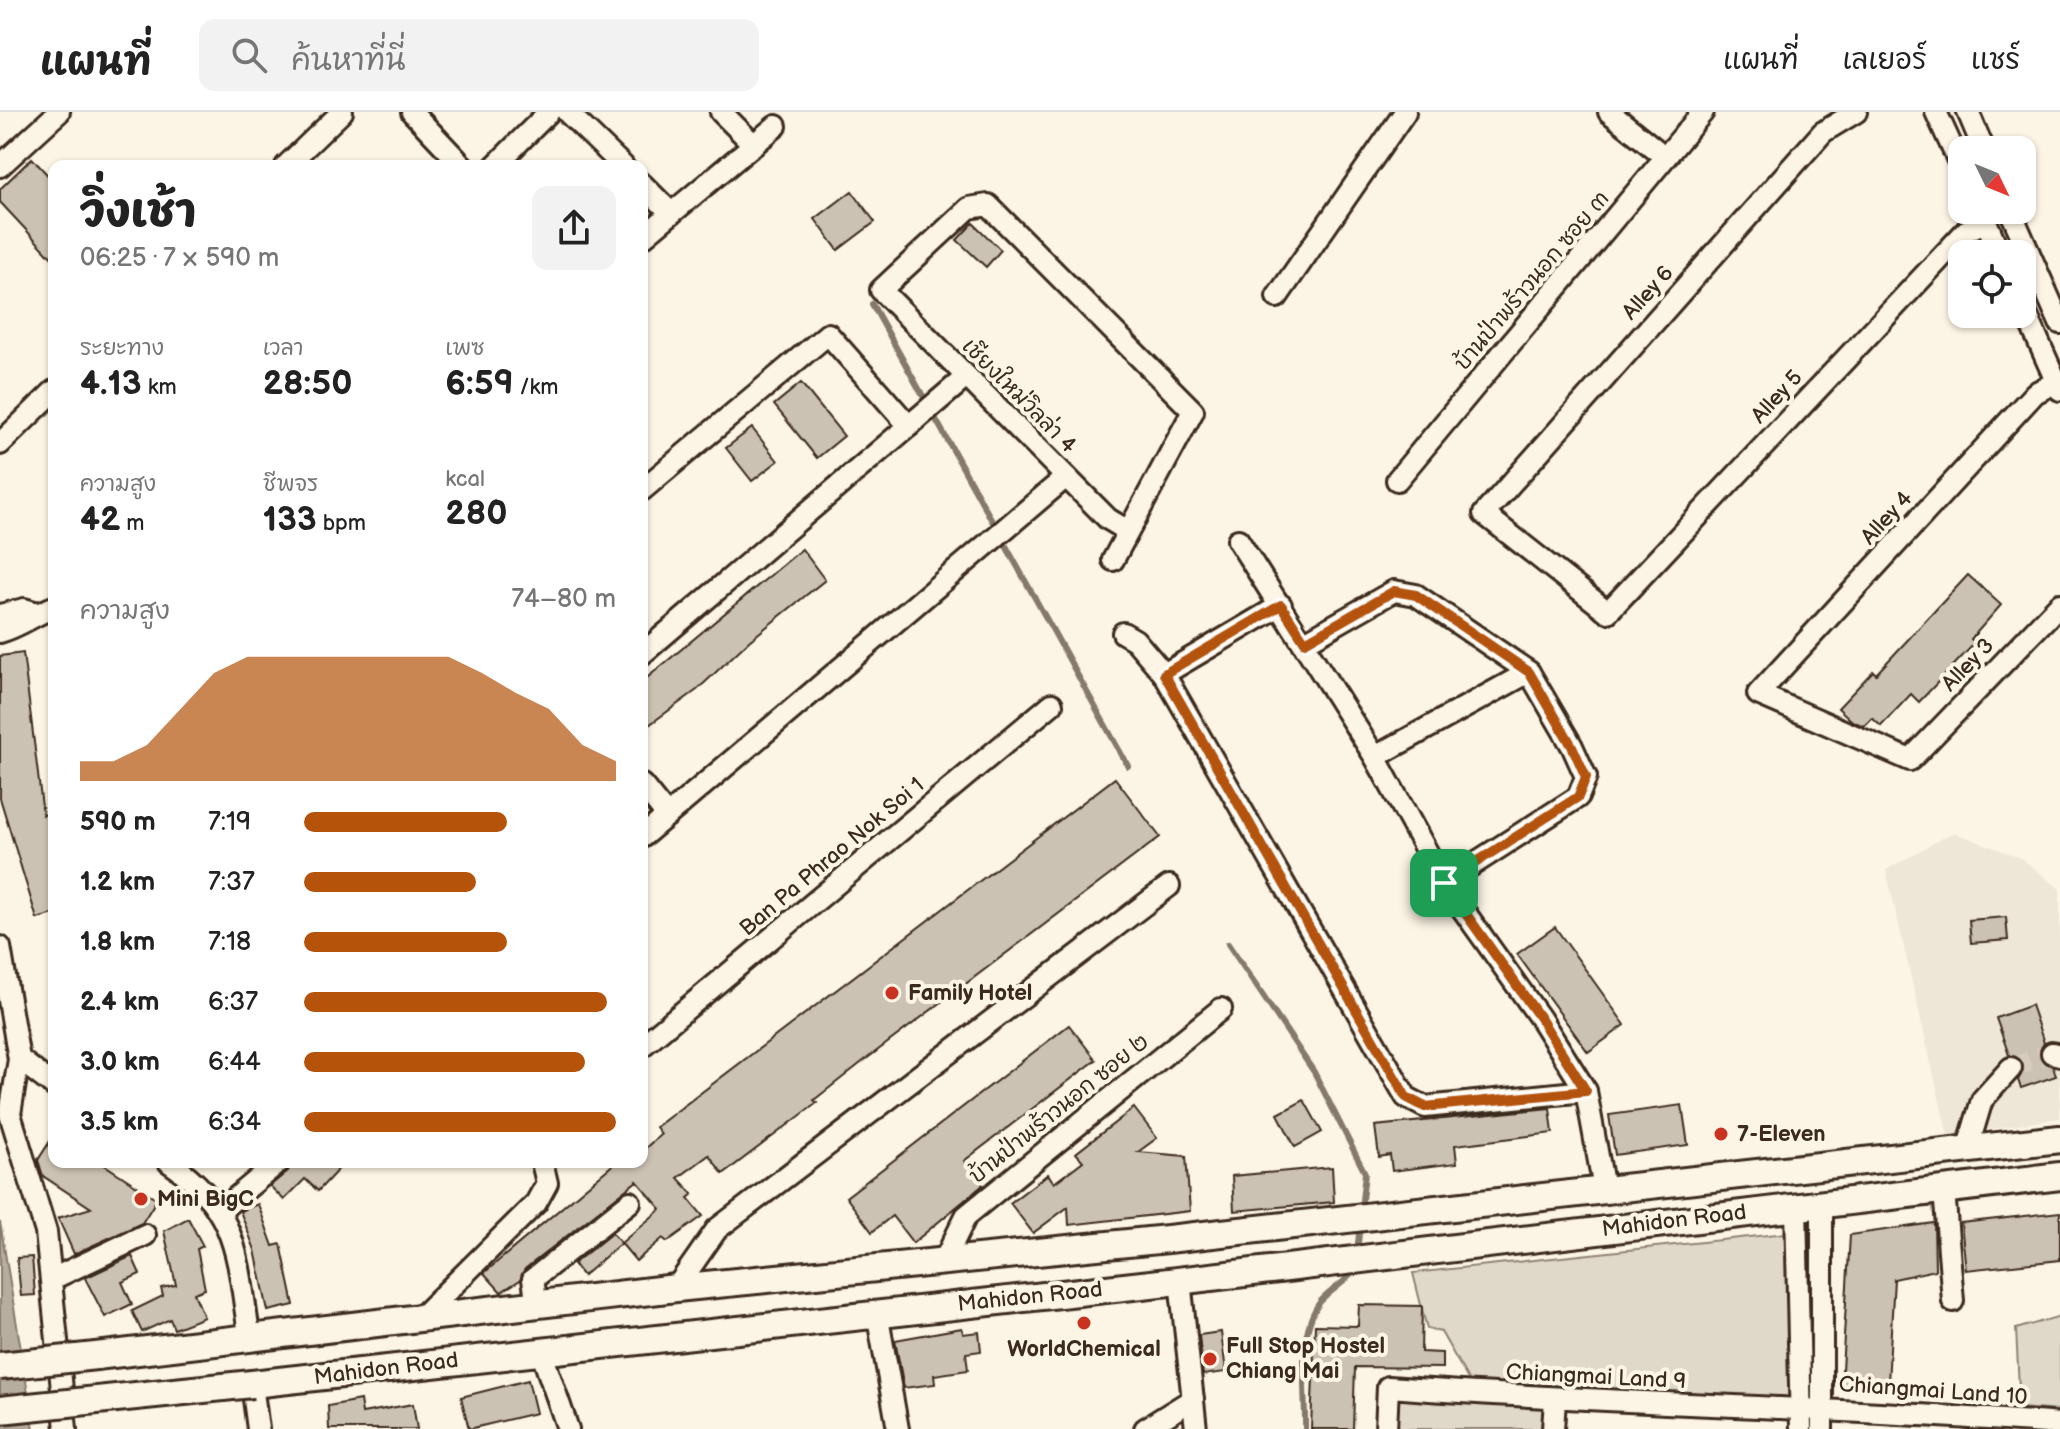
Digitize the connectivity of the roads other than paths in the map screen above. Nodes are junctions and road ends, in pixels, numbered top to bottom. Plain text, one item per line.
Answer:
1 (59, 112) edge
2 (342, 112) edge
3 (412, 112) edge
4 (549, 112) edge
5 (567, 112) edge
6 (721, 112) edge
7 (1405, 112) edge
8 (1609, 112) edge
9 (1703, 112) edge
10 (1856, 112) edge
11 (1936, 112) edge
12 (1968, 112) edge
13 (776, 126) dead end
14 (1978, 136) edge
15 (1948, 138) edge
16 (754, 145) junction
17 (1665, 157) junction
18 (292, 160) edge
19 (457, 160) edge
20 (501, 160) edge
21 (617, 160) edge
22 (0, 166) edge
23 (648, 190) edge
24 (671, 213) junction
25 (1974, 224) edge
26 (2016, 224) edge
27 (648, 233) edge
28 (1277, 297) dead end
29 (2060, 323) edge
30 (2033, 328) edge
31 (966, 377) junction
32 (2058, 386) edge
33 (48, 397) edge
34 (922, 415) junction
35 (0, 444) edge
36 (1066, 477) junction
37 (1397, 480) dead end
38 (648, 485) edge
39 (1128, 531) junction
40 (1238, 540) dead end
41 (1113, 560) dead end
42 (2060, 604) edge
43 (1281, 605) junction
44 (46, 610) edge
45 (1608, 612) joint
46 (0, 615) edge
47 (0, 632) edge
48 (1123, 633) dead end
49 (1305, 642) junction
50 (648, 649) edge
51 (1529, 672) junction
52 (1164, 674) junction
53 (1052, 704) dead end
54 (1375, 757) junction
55 (1910, 760) joint
56 (648, 792) edge
57 (667, 816) junction
58 (648, 832) edge
59 (1444, 883) junction
60 (1169, 886) dead end
61 (0, 947) edge
62 (1221, 1009) dead end
63 (648, 1041) edge
64 (19, 1059) junction
65 (2011, 1068) tunnel mouth
66 (48, 1081) edge
67 (1586, 1091) junction
68 (2060, 1139) edge
69 (1967, 1150) junction
70 (177, 1168) edge
71 (272, 1168) edge
72 (543, 1168) edge
73 (2060, 1176) edge
74 (1604, 1189) junction
75 (1944, 1190) junction
76 (630, 1202) dead end
77 (1822, 1204) junction
78 (1796, 1207) junction
79 (221, 1210) junction
80 (145, 1235) dead end
81 (944, 1261) junction
82 (52, 1279) junction
83 (1175, 1281) junction
84 (676, 1288) junction
85 (1953, 1301) dead end
86 (537, 1305) junction
87 (877, 1313) junction
88 (420, 1318) junction
89 (250, 1340) junction
90 (541, 1351) junction
91 (0, 1366) edge
92 (252, 1384) junction
93 (1555, 1400) junction
94 (1188, 1401) junction
95 (1714, 1407) junction
96 (1802, 1407) junction
97 (1823, 1408) junction
98 (0, 1410) edge
99 (1918, 1421) edge
100 (2060, 1424) edge
101 (66, 1429) edge
102 (258, 1429) edge
103 (568, 1429) edge
104 (898, 1429) edge
105 (1145, 1429) edge
106 (1186, 1429) edge
107 (1196, 1429) edge
108 (1386, 1429) edge
109 (1553, 1429) edge
110 (1713, 1429) edge
111 (1801, 1429) edge
112 (1822, 1429) edge

1 - 22 street
2 - 18 street
3 - 19 street
4 - 20 street
5 - 21 street
6 - 16 street
7 - 28 street
8 - 17 street
9 - 17 street, บ้านป่าพร้าวนอก ซอย ๓
10 - 45 street, Alley 6
11 - 15 street
12 - 14 street
13 - 16 street
16 - 24 street
17 - 37 street, บ้านป่าพร้าวนอก ซอย ๓
23 - 24 street
24 - 27 street
25 - 45 street, Alley 5
26 - 29 street
30 - 32 street
31 - 34 street
31 - 36 street, เชียงใหม่วิลล่า 4
31 - 39 street, เชียงใหม่วิลล่า 4
32 - 55 street, Alley 4
33 - 35 street
34 - 38 street
34 - 50 street
36 - 39 street, เชียงใหม่วิลล่า 4
36 - 57 street
39 - 41 street
40 - 43 street
42 - 55 street, Alley 3
43 - 49 street
43 - 52 street
44 - 46 street
44 - 47 street
48 - 52 street
49 - 51 street
49 - 54 street
51 - 54 street
51 - 59 street
52 - 67 street
53 - 63 street, Ban Pa Phrao Nok Soi 1
54 - 59 street
56 - 57 street
57 - 58 street
59 - 67 street
60 - 84 street
61 - 64 street
62 - 81 street, บ้านป่าพร้าวนอก ซอย ๒
64 - 66 street
64 - 82 street
65 - 69 street
67 - 74 street
68 - 69 main road, Mahidon Road
69 - 74 main road, Mahidon Road
70 - 79 street
71 - 79 street
72 - 88 street
73 - 75 main road, Mahidon Road
74 - 81 main road, Mahidon Road
75 - 77 main road, Mahidon Road
75 - 85 street
76 - 86 street
77 - 78 main road, Mahidon Road
77 - 97 street
78 - 83 main road, Mahidon Road
78 - 96 street
79 - 89 street
80 - 82 street
81 - 84 main road, Mahidon Road
82 - 101 street
83 - 87 main road, Mahidon Road
83 - 94 street
84 - 86 main road, Mahidon Road
86 - 88 main road, Mahidon Road
87 - 90 main road, Mahidon Road
87 - 104 street
88 - 89 main road, Mahidon Road
89 - 91 main road, Mahidon Road, bridge
90 - 92 main road, Mahidon Road
90 - 103 street
92 - 98 main road, Mahidon Road, bridge
92 - 102 street
93 - 95 street, Chiangmai Land 9
93 - 108 street, Chiangmai Land 9
93 - 109 street
94 - 105 street
94 - 106 street
94 - 107 street
95 - 96 street, Chiangmai Land 9
95 - 110 street
96 - 97 street, Chiangmai Land 10
96 - 111 street
97 - 99 street, Chiangmai Land 10
97 - 112 street
99 - 100 street, Chiangmai Land 10

